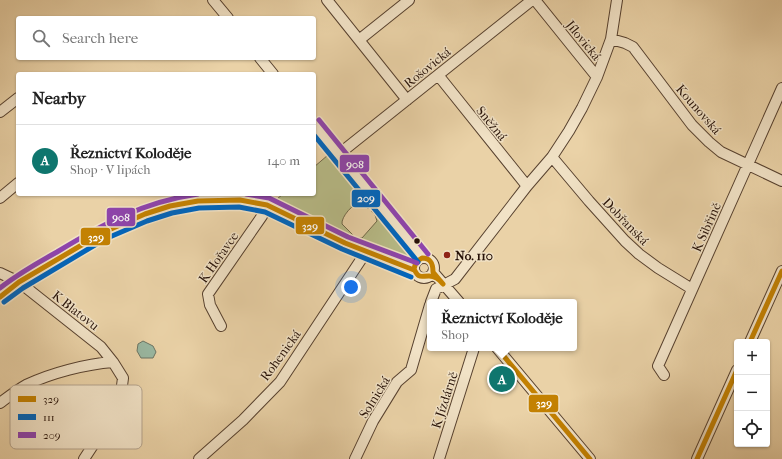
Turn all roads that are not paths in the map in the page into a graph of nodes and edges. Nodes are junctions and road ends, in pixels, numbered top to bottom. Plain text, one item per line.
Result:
1 (213, 0) edge
2 (327, 0) edge
3 (409, 0) edge
4 (532, 0) edge
5 (535, 0) edge
6 (617, 0) edge
7 (226, 16) edge
8 (611, 39) junction
9 (359, 40) junction
10 (262, 60) edge
11 (271, 72) edge
12 (438, 75) junction
13 (597, 77) junction
14 (782, 88) edge
15 (16, 100) edge
16 (406, 100) junction
17 (0, 112) edge
18 (316, 126) edge
19 (339, 154) junction
20 (552, 157) junction
21 (748, 165) junction
22 (782, 180) edge
23 (16, 185) edge
24 (527, 186) junction
25 (195, 197) edge
26 (0, 198) edge
27 (266, 205) junction
28 (366, 252) junction
29 (423, 258) junction
30 (414, 270) junction
31 (782, 271) edge
32 (0, 273) edge
33 (431, 274) junction
34 (19, 282) junction
35 (443, 283) junction
36 (692, 289) junction
37 (0, 297) edge
38 (432, 299) edge
39 (456, 299) edge
40 (427, 316) edge
41 (221, 326) dead end
42 (751, 339) edge
43 (473, 351) edge
44 (500, 351) edge
45 (113, 362) junction
46 (664, 375) dead end
47 (735, 375) edge
48 (28, 385) edge
49 (121, 385) edge
50 (10, 396) edge
51 (0, 403) edge
52 (91, 449) edge
53 (84, 459) edge
54 (199, 459) edge
55 (355, 459) edge
56 (439, 459) edge
57 (590, 459) edge
58 (697, 459) edge

1 - 7 street
2 - 9 street
3 - 9 street
4 - 12 street, Rošovická
5 - 13 street, Jílovická
6 - 8 street
8 - 13 street
8 - 21 street, Kounovská
9 - 16 street
10 - 11 street
12 - 16 street, Rošovická
12 - 24 street, Sněžná
13 - 20 street
14 - 21 street, K Sibřině
15 - 17 street
16 - 19 street, Rošovická
18 - 19 street
19 - 29 street
20 - 24 street
20 - 36 street, Dobřanská
21 - 22 street, Kounovská
21 - 36 street, K Sibřině
23 - 26 street
24 - 35 street
25 - 27 street
25 - 34 street
27 - 28 street
27 - 41 street, K Hořavce
28 - 30 street
28 - 54 street, Rohenická
29 - 30 street
29 - 33 street
30 - 33 street
31 - 42 street
32 - 34 street, K Blatovu
33 - 35 street
34 - 37 street
34 - 45 street, K Blatovu
35 - 38 street
35 - 39 street
36 - 46 street, K Sibřině
40 - 55 street, Solnická
43 - 56 street, K Jízdárně
44 - 57 street
45 - 48 street
45 - 49 street, K Blatovu
47 - 58 street
50 - 51 street
52 - 53 street, K Blatovu

